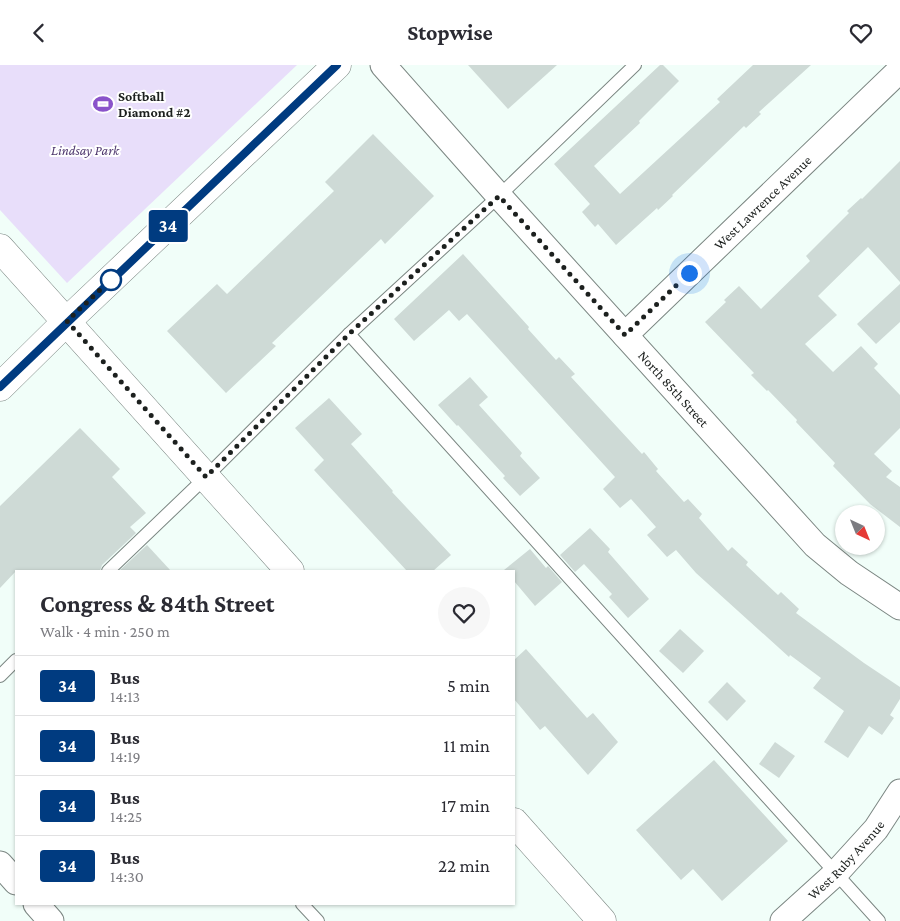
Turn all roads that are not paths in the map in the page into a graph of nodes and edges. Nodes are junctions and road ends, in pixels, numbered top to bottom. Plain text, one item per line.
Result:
1 (337, 65) edge
2 (383, 65) edge
3 (635, 65) edge
4 (900, 70) edge
5 (499, 196) junction
6 (0, 248) edge
7 (67, 321) junction
8 (349, 334) junction
9 (625, 335) junction
10 (0, 387) edge
11 (206, 477) junction
12 (109, 570) edge
13 (289, 570) edge
14 (900, 607) edge
15 (15, 661) edge
16 (0, 675) edge
17 (900, 792) edge
18 (515, 823) edge
19 (0, 864) edge
20 (836, 873) junction
21 (15, 881) edge
22 (37, 905) edge
23 (303, 905) edge
24 (51, 921) edge
25 (318, 921) edge
26 (602, 921) edge
27 (783, 921) edge
28 (880, 921) edge

1 - 7 street
2 - 5 street, North 85th Street
3 - 5 lane
4 - 9 street, West Lawrence Avenue
5 - 8 lane
5 - 9 street, North 85th Street
6 - 7 street
7 - 10 street
7 - 11 street
8 - 11 lane
8 - 20 lane
9 - 14 street, North 85th Street
11 - 12 lane
11 - 13 street
15 - 16 lane
17 - 20 street, West Ruby Avenue
18 - 26 street
19 - 21 street
20 - 27 street, West Ruby Avenue
20 - 28 lane
22 - 24 street
23 - 25 lane

